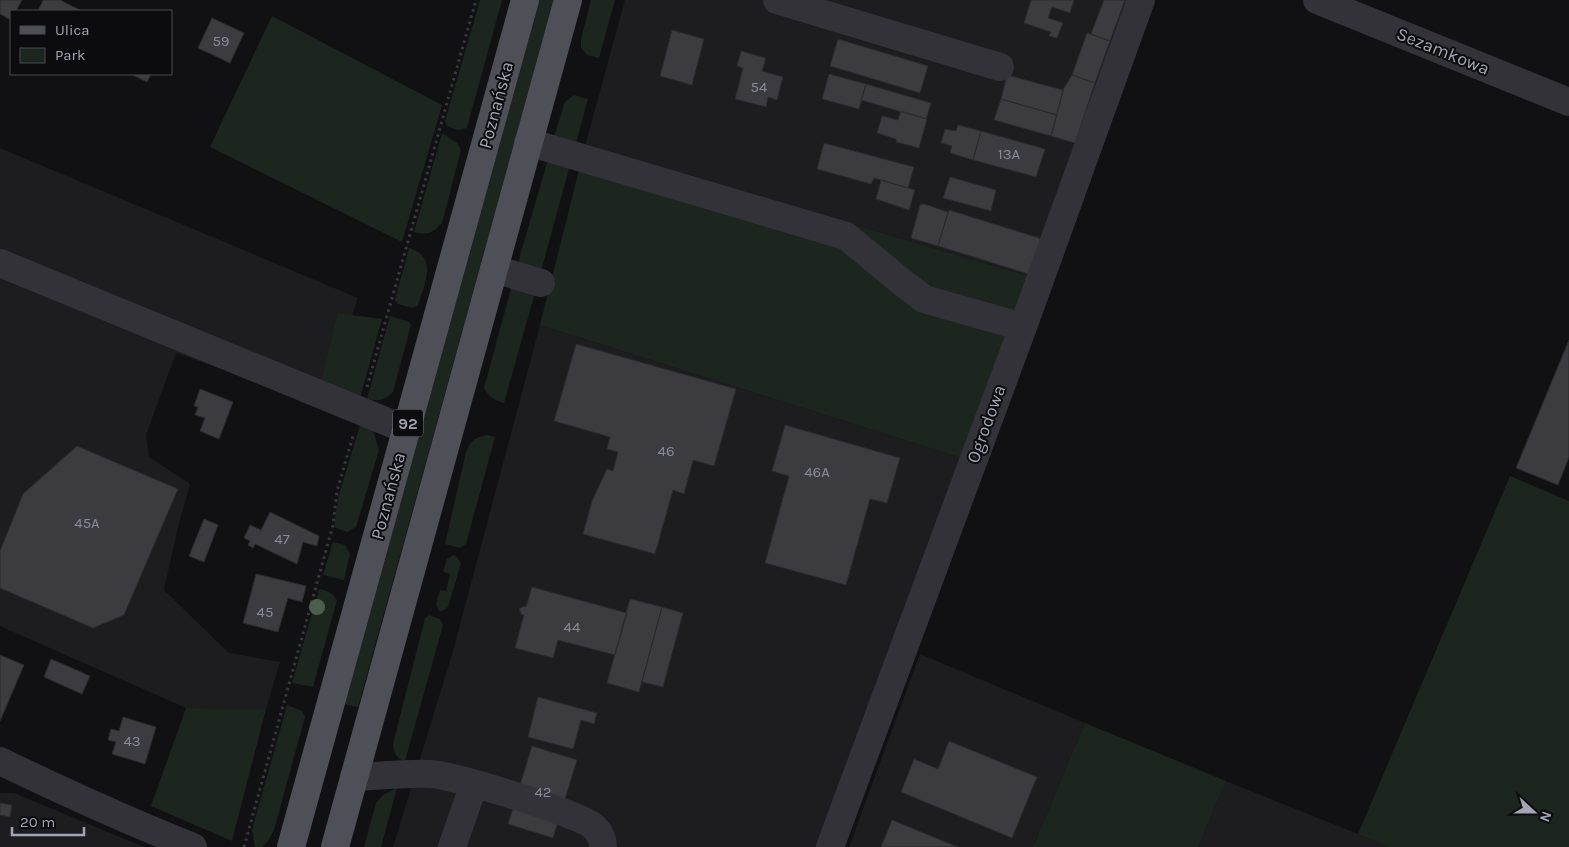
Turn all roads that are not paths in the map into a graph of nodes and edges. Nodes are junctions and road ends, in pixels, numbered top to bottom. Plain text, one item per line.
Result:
1 (525, 0) edge
2 (568, 0) edge
3 (777, 0) edge
4 (1141, 0) edge
5 (1317, 0) edge
6 (1000, 67) dead end
7 (1569, 102) edge
8 (528, 142) junction
9 (0, 264) edge
10 (494, 269) junction
11 (542, 283) dead end
12 (1023, 327) junction
13 (407, 430) junction
14 (0, 761) edge
15 (354, 777) junction
16 (474, 784) junction
17 (193, 847) edge
18 (291, 847) edge
19 (335, 847) edge
20 (452, 847) edge
21 (603, 847) edge
22 (830, 847) edge

1 - 13 main road, Poznańska / 92
2 - 8 main road, 92
3 - 6 street
4 - 12 street, Ogrodowa
5 - 7 street, Sezamkowa
8 - 10 main road, 92
8 - 12 street
9 - 13 street
10 - 11 street
10 - 15 main road, 92
12 - 22 street, Ogrodowa
13 - 18 main road, Poznańska / 92
14 - 17 street
15 - 16 street
15 - 19 main road, 92
16 - 20 street
16 - 21 street

